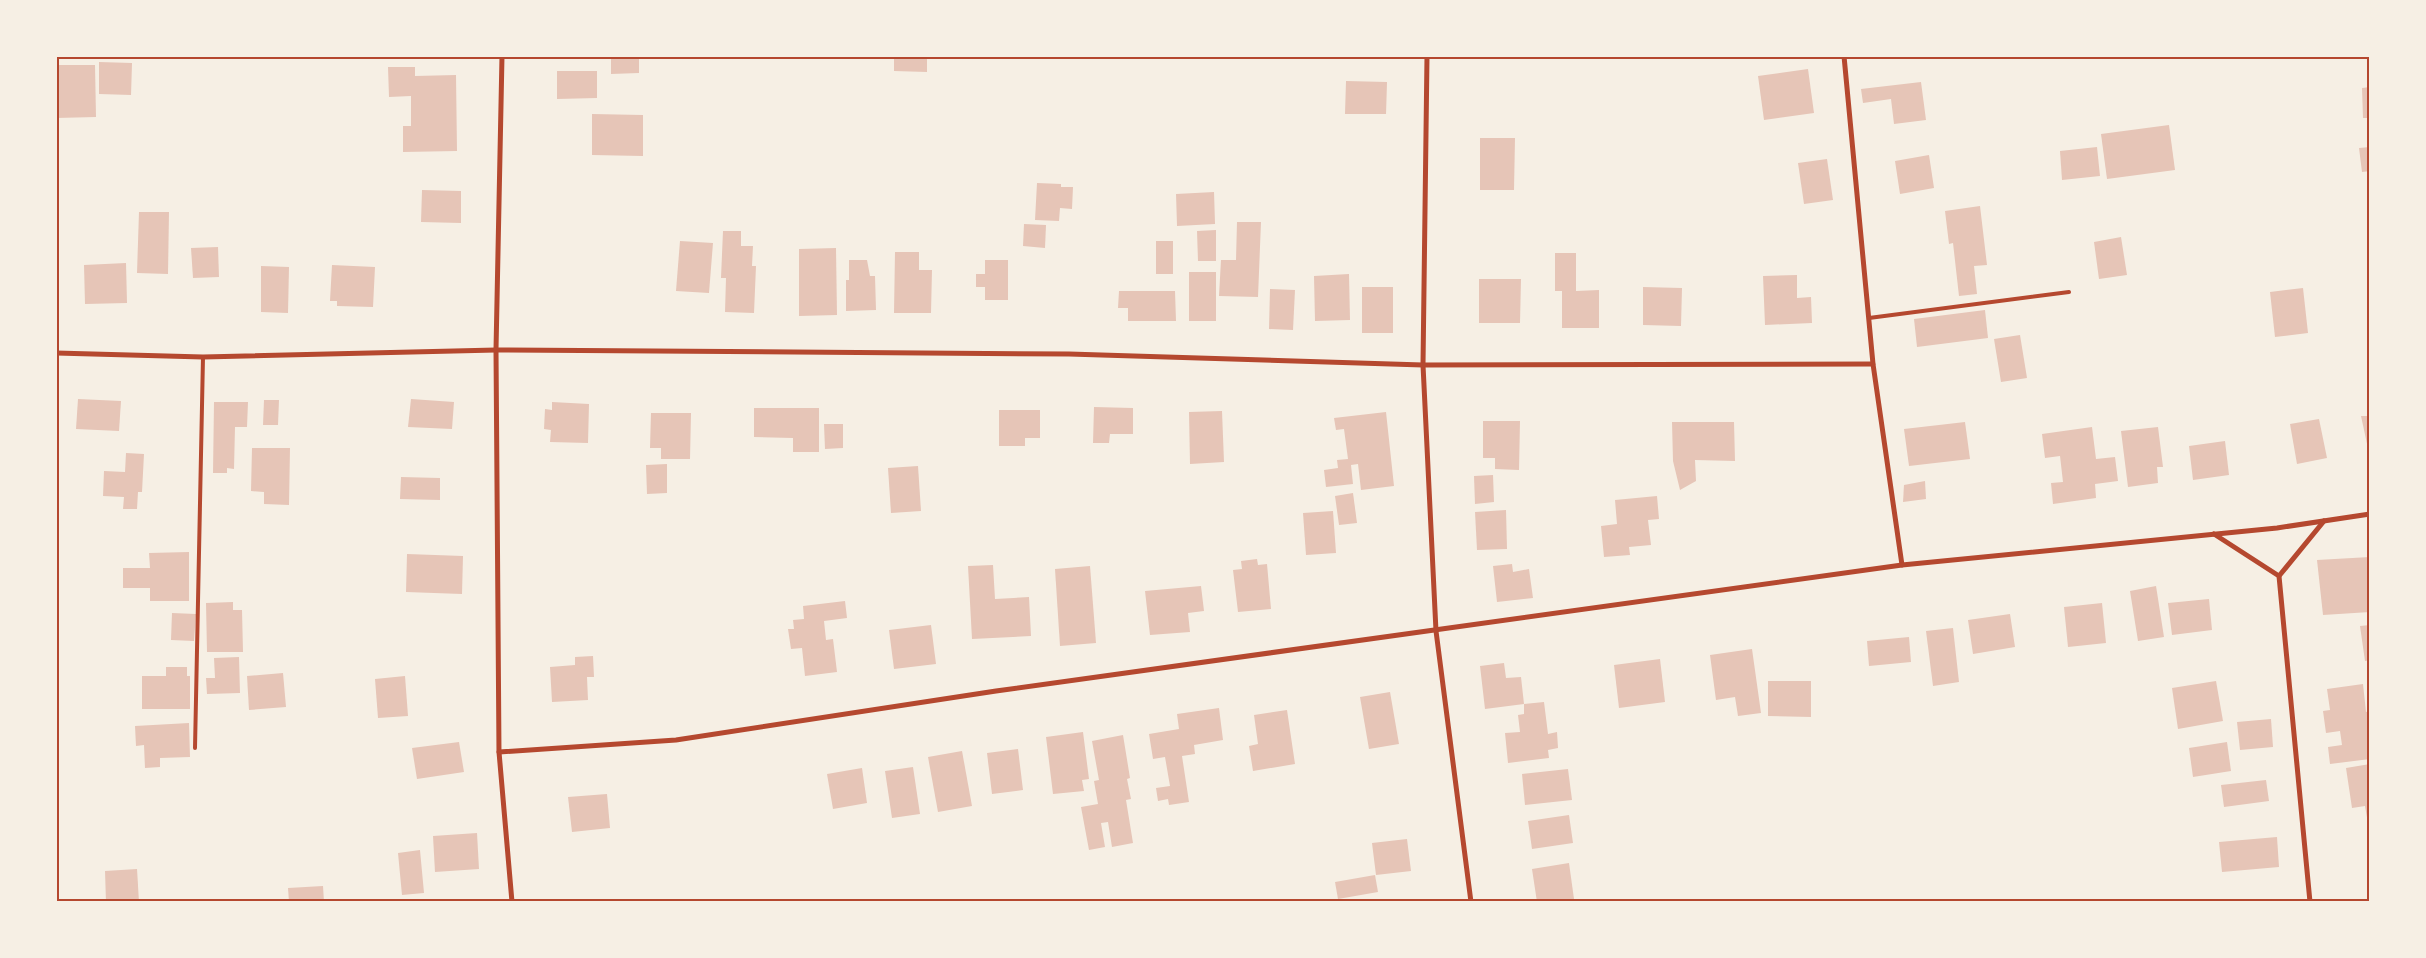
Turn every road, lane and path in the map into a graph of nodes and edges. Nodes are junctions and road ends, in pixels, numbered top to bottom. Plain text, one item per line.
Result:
1 (502, 56) edge
2 (1427, 56) edge
3 (1844, 56) edge
4 (2069, 292) dead end
5 (1869, 318) junction
6 (496, 350) junction
7 (56, 353) edge
8 (203, 357) junction
9 (1423, 364) junction
10 (1873, 364) junction
11 (2370, 514) edge
12 (2324, 521) junction
13 (2214, 534) junction
14 (1902, 565) junction
15 (2279, 576) junction
16 (1436, 631) junction
17 (195, 748) dead end
18 (499, 752) junction
19 (512, 902) edge
20 (1471, 902) edge
21 (2310, 902) edge

1 - 6 street
2 - 9 street
3 - 5 street
4 - 5 lane
5 - 10 street
6 - 8 street
6 - 9 street
6 - 18 street
7 - 8 street
8 - 17 lane
9 - 10 street
9 - 16 street
10 - 14 street
11 - 12 street
12 - 13 street
12 - 15 street
13 - 14 street
13 - 15 street
14 - 16 street
15 - 21 street
16 - 18 street
16 - 20 street
18 - 19 street

